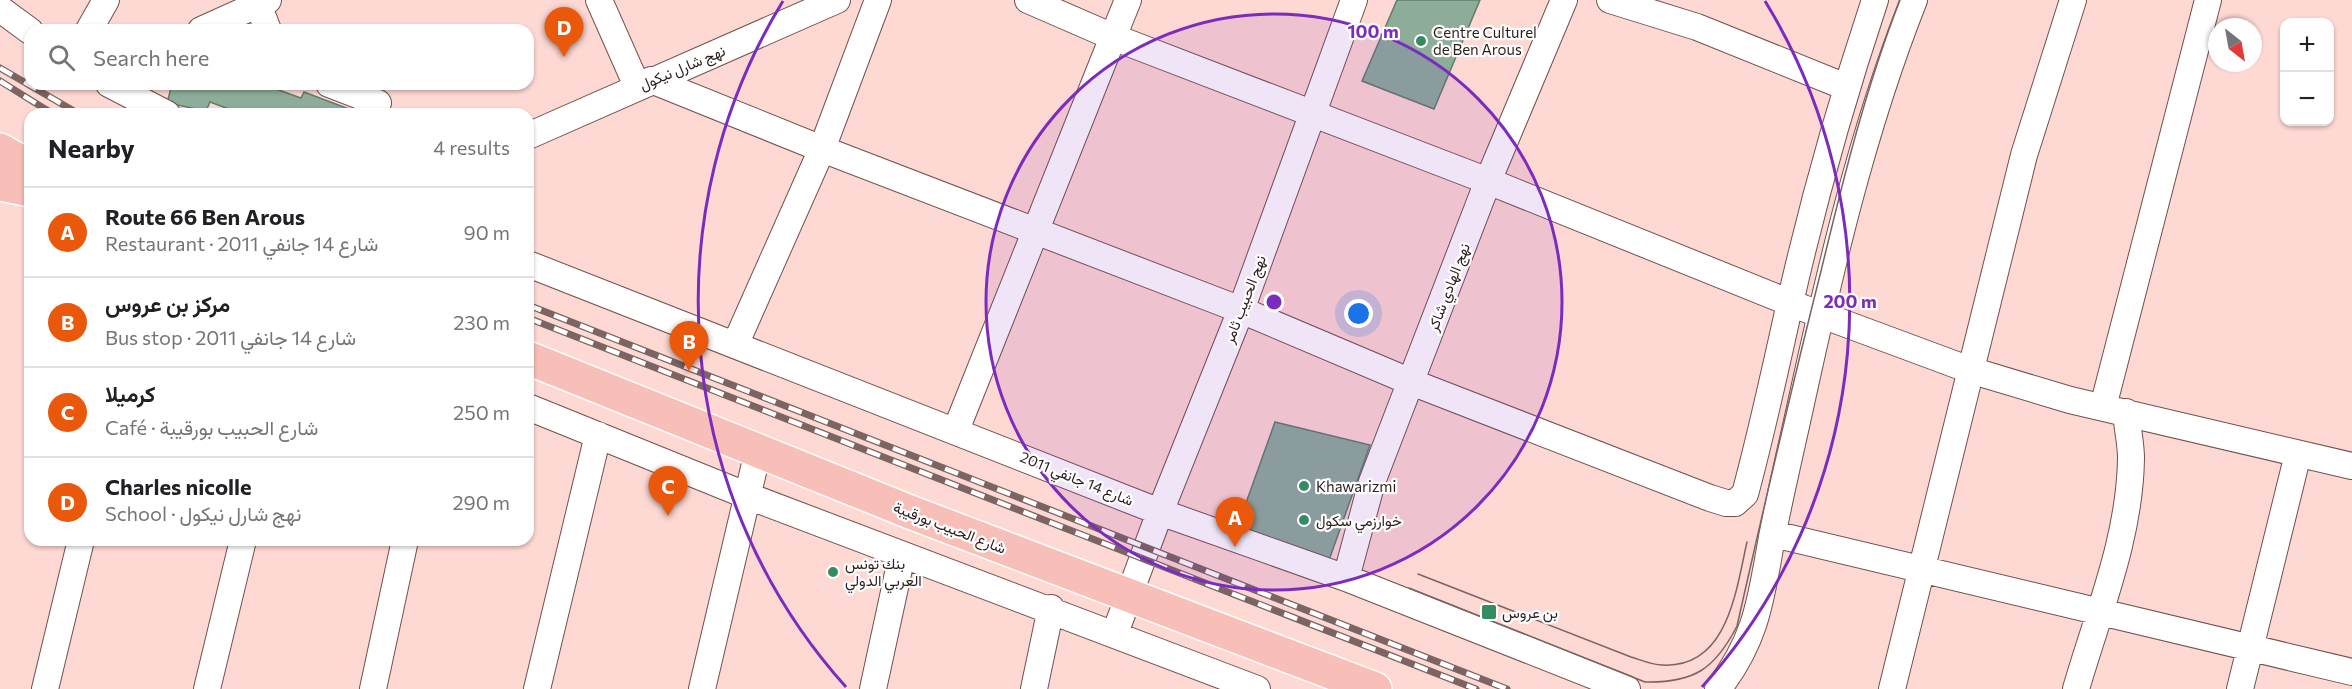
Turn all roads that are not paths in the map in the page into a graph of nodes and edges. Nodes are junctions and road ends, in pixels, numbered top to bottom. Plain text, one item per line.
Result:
1 (106, 0) edge
2 (599, 0) edge
3 (837, 0) edge
4 (878, 0) edge
5 (1028, 0) edge
6 (1128, 0) edge
7 (1354, 0) edge
8 (1564, 0) edge
9 (1610, 0) edge
10 (1875, 0) edge
11 (1914, 0) edge
12 (2073, 0) edge
13 (2208, 0) edge
14 (263, 2) edge
15 (0, 9) edge
16 (92, 24) edge
17 (214, 24) edge
18 (267, 24) edge
19 (24, 27) edge
20 (1113, 37) junction
21 (644, 83) junction
22 (1846, 87) junction
23 (121, 90) edge
24 (344, 90) edge
25 (378, 103) dead end
26 (155, 108) edge
27 (1313, 116) junction
28 (534, 133) edge
29 (822, 149) junction
30 (0, 150) edge
31 (24, 164) edge
32 (1488, 181) junction
33 (0, 184) edge
34 (24, 189) edge
35 (1034, 232) junction
36 (534, 266) edge
37 (1791, 301) junction
38 (1241, 310) junction
39 (1821, 313) junction
40 (735, 345) junction
41 (534, 360) edge
42 (1970, 370) junction
43 (1411, 382) junction
44 (534, 409) edge
45 (2114, 410) junction
46 (956, 430) junction
47 (598, 435) junction
48 (758, 451) junction
49 (2298, 454) junction
50 (2352, 466) edge
51 (748, 496) junction
52 (1160, 512) junction
53 (1773, 534) junction
54 (80, 546) edge
55 (242, 546) edge
56 (404, 546) edge
57 (902, 555) junction
58 (1920, 567) junction
59 (1346, 578) junction
60 (1128, 596) junction
61 (1051, 608) junction
62 (2098, 612) junction
63 (1115, 633) junction
64 (2250, 647) junction
65 (2352, 672) edge
66 (1203, 678) edge
67 (1372, 688) edge
68 (45, 689) edge
69 (207, 689) edge
70 (373, 689) edge
71 (537, 689) edge
72 (702, 689) edge
73 (873, 689) edge
74 (1034, 689) edge
75 (1257, 689) edge
76 (1627, 689) edge
77 (1719, 689) edge
78 (1892, 689) edge
79 (2076, 689) edge
80 (2240, 689) edge

1 - 16 street
2 - 21 street
3 - 21 street, نهج شارل نيكول
4 - 29 street
5 - 20 street
6 - 20 street
7 - 27 street, نهج الحبيب ثامر
8 - 32 street, نهج الهادي شاكر
9 - 22 street
10 - 22 street
11 - 39 street
12 - 42 street
13 - 45 street
14 - 17 street
14 - 18 street
15 - 19 street
20 - 27 street
20 - 35 street
21 - 28 street, نهج شارل نيكول
21 - 29 street
22 - 37 street
23 - 26 street
24 - 25 street
27 - 32 street
27 - 38 street, نهج الحبيب ثامر
29 - 35 street
29 - 40 street
30 - 31 main road
32 - 37 street
32 - 43 street, نهج الهادي شاكر
33 - 34 main road
35 - 38 street
35 - 46 street
36 - 40 street, شارع 14 جانفي 2011
37 - 39 street
37 - 43 street
38 - 43 street
38 - 52 street, نهج الحبيب ثامر
39 - 42 street
39 - 53 street
40 - 46 street, شارع 14 جانفي 2011
41 - 48 main road, شارع الحبيب بورقيبة
42 - 45 street
42 - 58 street
43 - 59 street, نهج الهادي شاكر
44 - 47 street
45 - 49 street
45 - 62 street
46 - 52 street, شارع 14 جانفي 2011
47 - 51 street
47 - 71 street
48 - 51 street
48 - 60 main road, شارع الحبيب بورقيبة
49 - 50 street
49 - 64 street
51 - 57 street
51 - 72 street
52 - 59 street, شارع 14 جانفي 2011
52 - 60 street, نهج الحبيب ثامر
53 - 58 street
53 - 77 street
54 - 68 street
55 - 69 street
56 - 70 street
57 - 61 street
57 - 73 street
58 - 62 street
58 - 78 street
59 - 76 street, شارع 14 جانفي 2011
60 - 63 street, نهج الحبيب ثامر
60 - 67 main road, شارع الحبيب بورقيبة
61 - 63 street
61 - 74 street
62 - 64 street
62 - 79 street
63 - 66 street
64 - 65 street
64 - 80 street
66 - 75 street

